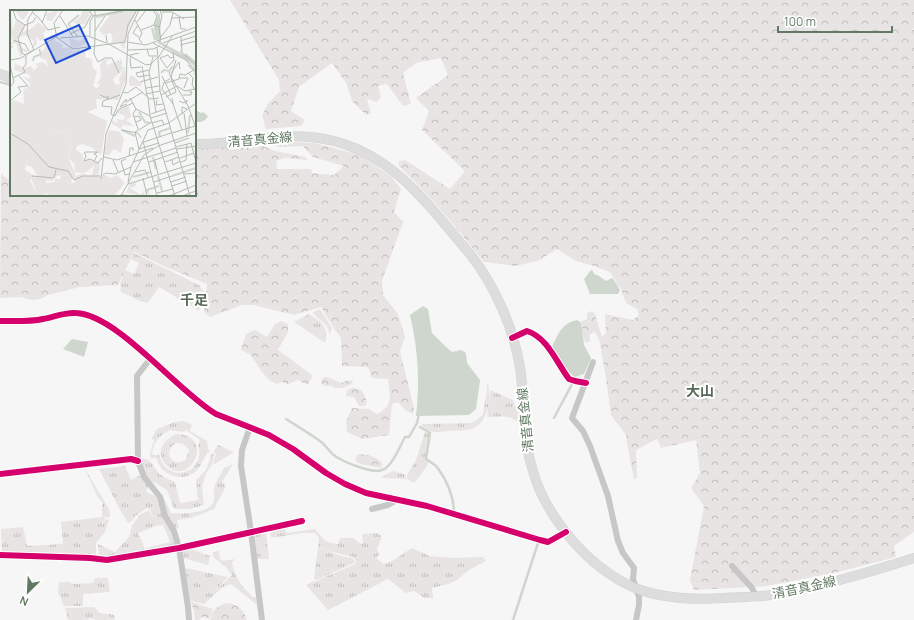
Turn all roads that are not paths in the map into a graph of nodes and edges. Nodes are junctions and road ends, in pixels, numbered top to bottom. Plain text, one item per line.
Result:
1 (0, 74) edge
2 (10, 78) edge
3 (196, 144) edge
4 (0, 321) edge
5 (512, 338) junction
6 (150, 359) junction
7 (594, 362) dead end
8 (586, 383) junction
9 (250, 427) junction
10 (138, 461) junction
11 (0, 474) edge
12 (397, 500) junction
13 (372, 509) dead end
14 (302, 521) dead end
15 (251, 532) junction
16 (566, 532) junction
17 (179, 548) junction
18 (0, 555) edge
19 (914, 558) edge
20 (732, 566) dead end
21 (637, 589) junction
22 (756, 596) junction
23 (189, 620) edge
24 (262, 620) edge
25 (636, 620) edge

1 - 2 main road
3 - 5 main road, 清音真金線
4 - 6 street
5 - 8 street
5 - 16 main road, 清音真金線
6 - 9 street
6 - 10 street
7 - 8 street
8 - 21 street
9 - 12 street
9 - 15 street
10 - 11 street
10 - 17 street
12 - 13 street
12 - 16 street
14 - 15 street
15 - 17 street
15 - 24 street
16 - 21 main road, 清音真金線
17 - 18 street
17 - 23 street
19 - 22 main road, 清音真金線
20 - 22 street
21 - 22 main road, 清音真金線
21 - 25 street

